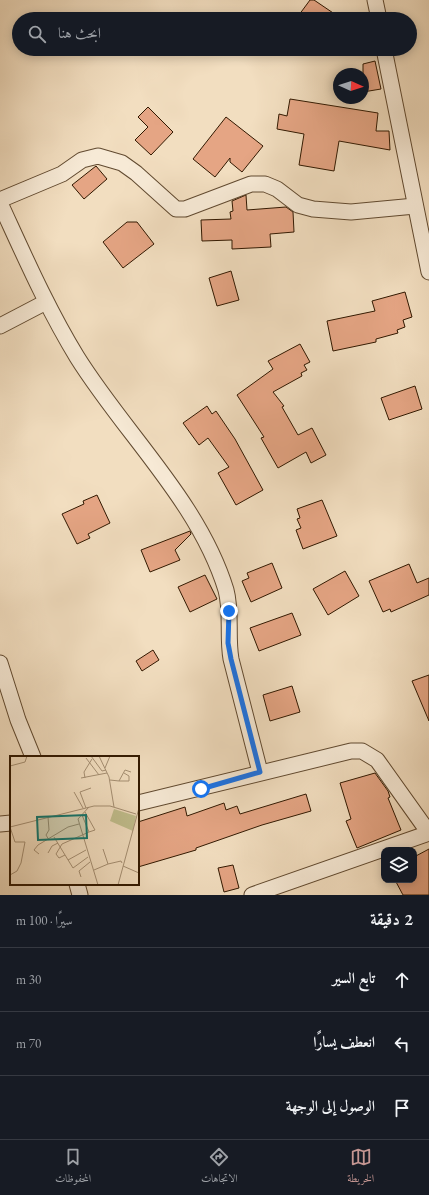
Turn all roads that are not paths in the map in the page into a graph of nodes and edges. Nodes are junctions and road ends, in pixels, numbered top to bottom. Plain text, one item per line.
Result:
1 (375, 0) edge
2 (377, 12) edge
3 (385, 56) edge
4 (0, 202) edge
5 (415, 206) junction
6 (429, 272) edge
7 (46, 302) junction
8 (0, 326) edge
9 (0, 663) edge
10 (33, 756) edge
11 (260, 772) junction
12 (139, 803) edge
13 (10, 823) edge
14 (0, 824) edge
15 (429, 833) edge
16 (77, 885) edge
17 (80, 895) edge
18 (252, 895) edge

1 - 2 street
3 - 5 street
4 - 5 street
4 - 7 street
5 - 6 street
7 - 8 street
7 - 11 street
9 - 10 street
11 - 12 street
11 - 15 street
13 - 14 street
15 - 18 street
16 - 17 street

